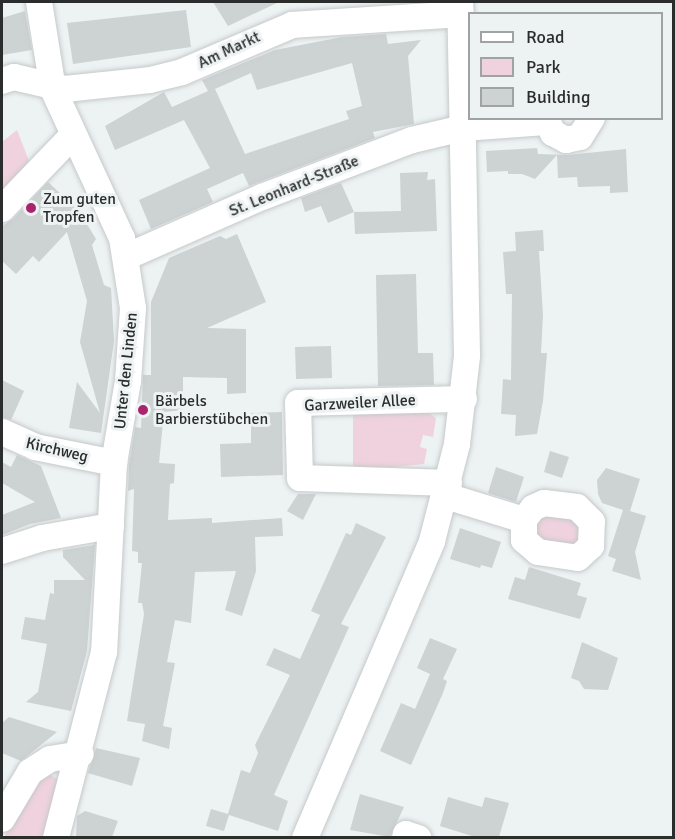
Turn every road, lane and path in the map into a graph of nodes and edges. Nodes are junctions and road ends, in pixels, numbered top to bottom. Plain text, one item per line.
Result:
1 (39, 2) edge
2 (460, 8) edge
3 (299, 12) edge
4 (2, 81) edge
5 (53, 89) junction
6 (546, 120) edge
7 (591, 120) edge
8 (463, 128) junction
9 (73, 135) junction
10 (2, 209) edge
11 (128, 256) junction
12 (464, 399) junction
13 (2, 432) edge
14 (114, 463) junction
15 (447, 490) junction
16 (524, 520) dead end
17 (111, 526) junction
18 (2, 552) edge
19 (81, 754) junction
20 (5, 801) edge
21 (56, 837) edge
22 (305, 837) edge
23 (405, 837) edge
24 (418, 837) edge

1 - 5 street, Unter den Linden
2 - 3 street, Am Markt
2 - 8 street
3 - 5 street, Am Markt
4 - 5 street, Am Markt
5 - 9 street, Unter den Linden
6 - 7 street
6 - 8 street
8 - 11 street, St. Leonhard-Straße
8 - 12 street
9 - 10 street
9 - 11 street, Unter den Linden
11 - 14 street, Unter den Linden
12 - 15 street
12 - 15 street, Garzweiler Allee
13 - 14 street, Kirchweg
14 - 17 street, Unter den Linden
15 - 16 street, Garzweiler Allee
15 - 22 street
17 - 18 street
17 - 19 street, Unter den Linden
19 - 20 street
19 - 21 street, Unter den Linden
23 - 24 street

